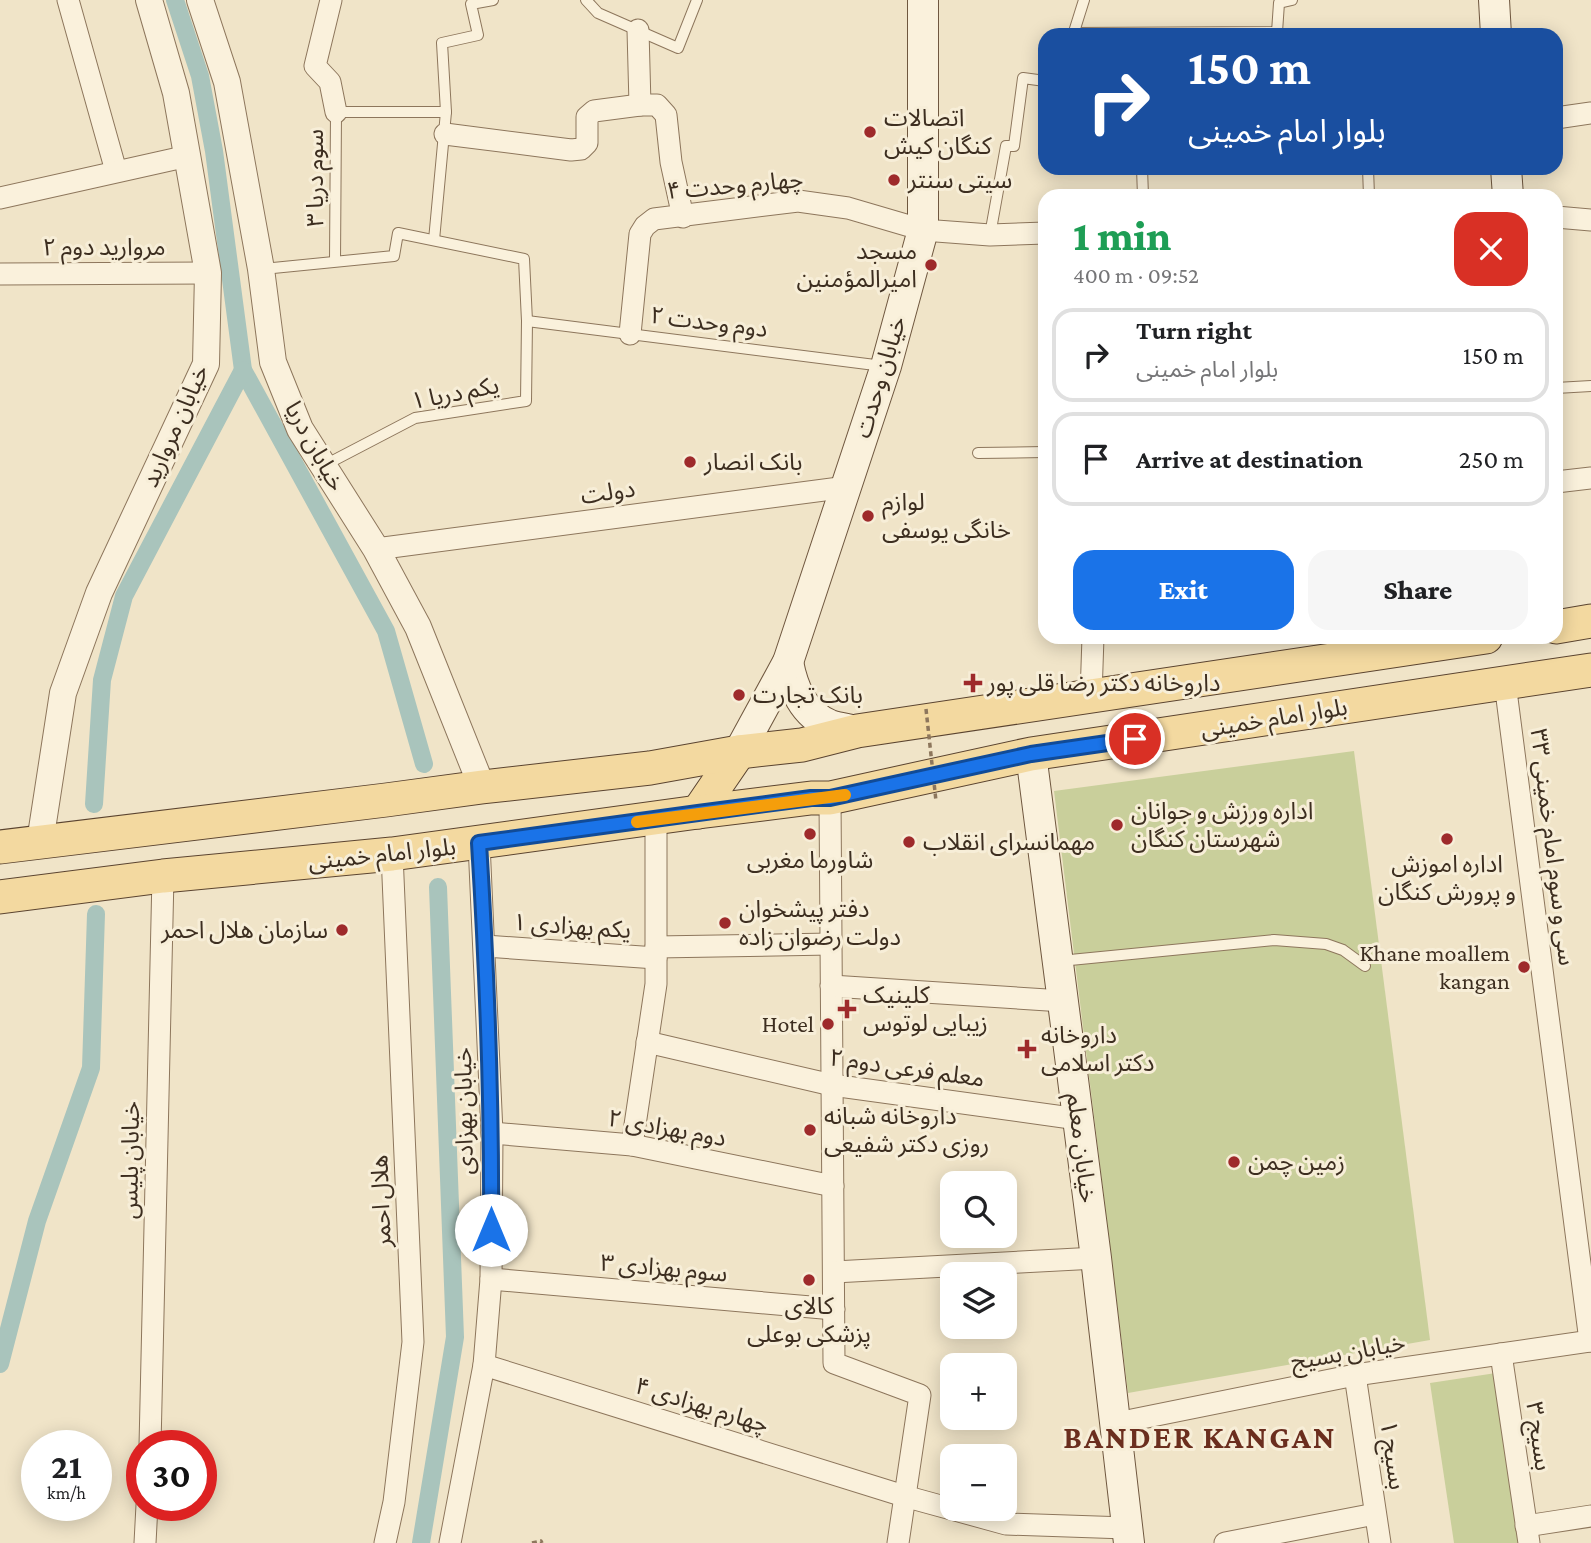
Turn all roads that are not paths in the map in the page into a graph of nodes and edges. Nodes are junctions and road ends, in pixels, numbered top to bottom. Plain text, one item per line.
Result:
1 (68, 0) edge
2 (149, 0) edge
3 (200, 0) edge
4 (331, 0) edge
5 (493, 0) edge
6 (586, 0) edge
7 (602, 0) edge
8 (697, 0) edge
9 (923, 0) edge
10 (1084, 0) edge
11 (1292, 0) edge
12 (1494, 0) edge
13 (598, 13) junction
14 (1076, 28) edge
15 (1277, 28) edge
16 (1496, 28) edge
17 (638, 30) junction
18 (1038, 80) edge
19 (640, 105) junction
20 (336, 112) junction
21 (446, 112) junction
22 (1591, 113) edge
23 (1563, 117) edge
24 (445, 134) junction
25 (188, 156) junction
26 (116, 171) junction
27 (0, 198) edge
28 (683, 217) junction
29 (1563, 218) edge
30 (1591, 220) edge
31 (923, 230) junction
32 (1038, 233) edge
33 (990, 235) junction
34 (434, 240) junction
35 (335, 261) junction
36 (261, 269) junction
37 (208, 273) junction
38 (0, 274) edge
39 (527, 321) junction
40 (630, 334) junction
41 (886, 366) junction
42 (1591, 387) edge
43 (1563, 388) edge
44 (1038, 452) edge
45 (978, 453) dead end
46 (323, 466) junction
47 (1591, 478) edge
48 (1563, 481) edge
49 (847, 486) junction
50 (376, 549) junction
51 (1591, 621) edge
52 (1563, 625) edge
53 (1093, 644) edge
54 (1439, 644) edge
55 (788, 662) junction
56 (1591, 670) edge
57 (1505, 683) junction
58 (1091, 696) junction
59 (857, 731) junction
60 (802, 745) junction
61 (738, 752) junction
62 (1031, 754) junction
63 (650, 768) junction
64 (482, 787) junction
65 (820, 798) junction
66 (675, 816) junction
67 (40, 842) junction
68 (479, 843) junction
69 (0, 847) edge
70 (392, 854) junction
71 (163, 876) junction
72 (0, 897) edge
73 (831, 944) junction
74 (485, 946) junction
75 (656, 952) junction
76 (1058, 961) junction
77 (1365, 966) dead end
78 (831, 986) junction
79 (1063, 1001) junction
80 (647, 1042) junction
81 (832, 1086) junction
82 (1078, 1119) junction
83 (492, 1133) junction
84 (632, 1145) junction
85 (833, 1186) junction
86 (1096, 1258) junction
87 (834, 1272) junction
88 (491, 1279) junction
89 (834, 1309) junction
90 (1591, 1341) edge
91 (1501, 1354) junction
92 (484, 1365) junction
93 (1355, 1375) junction
94 (1116, 1423) junction
95 (150, 1430) edge
96 (904, 1496) junction
97 (1375, 1514) junction
98 (1591, 1517) edge
99 (146, 1521) edge
100 (1127, 1535) edge
101 (1527, 1535) edge
102 (145, 1543) edge
103 (385, 1543) edge
104 (450, 1543) edge
105 (898, 1543) edge
106 (1225, 1543) edge
107 (1380, 1543) edge

1 - 26 street
2 - 25 street, خیابان مروارید
3 - 36 street, خیابان دریا
4 - 20 street
5 - 21 lane
6 - 13 lane
7 - 13 lane
8 - 17 lane
9 - 31 main road, خیابان وحدت
10 - 14 lane
11 - 15 lane
12 - 16 main road
13 - 17 lane
17 - 19 street
18 - 33 lane
19 - 24 street
19 - 28 street
20 - 21 lane, سوم دریا ۳
20 - 35 lane, سوم دریا ۳
21 - 24 lane
22 - 23 street
24 - 34 lane
25 - 26 street
25 - 37 street, خیابان مروارید
26 - 27 street
28 - 31 street, چهارم وحدت ۴
28 - 40 street, چهارم وحدت ۴
29 - 30 street
31 - 33 street, چهارم وحدت ۴
31 - 41 main road, خیابان وحدت
32 - 33 street, چهارم وحدت ۴
34 - 35 lane, سوم دریا ۳
34 - 39 lane, سوم دریا ۳
35 - 36 lane, سوم دریا ۳
36 - 46 street, خیابان دریا
37 - 38 street, مروارید دوم ۲
37 - 67 street, خیابان مروارید
39 - 40 lane, دوم وحدت ۲
39 - 46 lane, یکم دریا ۱
40 - 41 lane, دوم وحدت ۲
41 - 49 main road, خیابان وحدت
42 - 43 lane
44 - 45 lane
46 - 50 street, خیابان دریا
47 - 48 street
49 - 50 street, دولت
49 - 55 main road, خیابان وحدت
50 - 64 street, خیابان دریا
51 - 52 main road
53 - 58 street
54 - 58 main road, بلوار امام خمینی
55 - 59 main road
55 - 61 main road, خیابان وحدت
56 - 57 main road, بلوار امام خمینی
57 - 62 main road, بلوار امام خمینی
57 - 90 street, سی و سوم امام خمینی ۳۳
58 - 59 main road, بلوار امام خمینی
59 - 60 main road, بلوار امام خمینی
60 - 61 main road, بلوار امام خمینی
60 - 65 main road
61 - 63 main road, بلوار امام خمینی
61 - 66 main road
62 - 65 main road, بلوار امام خمینی
62 - 76 main road, خیابان معلم
63 - 64 main road, بلوار امام خمینی
63 - 66 main road
64 - 67 main road, بلوار امام خمینی
65 - 66 main road, بلوار امام خمینی
65 - 73 street
66 - 68 main road, بلوار امام خمینی
66 - 75 street
67 - 69 main road, بلوار امام خمینی
68 - 70 main road, بلوار امام خمینی
68 - 74 street, خیابان بهزادی
70 - 71 main road, بلوار امام خمینی
70 - 103 street, هلال احمر
71 - 72 main road, بلوار امام خمینی
71 - 95 street, خیابان پلیس
73 - 75 street, یکم بهزادی ۱
73 - 78 street
74 - 75 street, یکم بهزادی ۱
74 - 83 street, خیابان بهزادی
75 - 80 street
76 - 77 lane
76 - 79 main road, خیابان معلم
78 - 79 street
78 - 81 street
79 - 82 main road, خیابان معلم
80 - 81 street, معلم فرعی دوم ۲
80 - 84 street
81 - 82 street, معلم فرعی دوم ۲
81 - 85 street
82 - 86 main road, خیابان معلم
83 - 84 street, دوم بهزادی ۲
83 - 88 street, خیابان بهزادی
84 - 85 street, دوم بهزادی ۲
85 - 87 street
86 - 87 street
86 - 94 main road, خیابان معلم
87 - 89 street
88 - 89 street, سوم بهزادی ۳
88 - 92 street, خیابان بهزادی
89 - 96 street
90 - 91 street, خیابان بسیج
91 - 93 street, خیابان بسیج
91 - 101 street, بسیج ۳
92 - 96 street, چهارم بهزادی ۴
92 - 104 street, خیابان بهزادی
93 - 94 street, خیابان بسیج
93 - 97 street, بسیج ۱
94 - 100 main road, خیابان معلم
96 - 100 street, چهارم بهزادی ۴
96 - 105 street
97 - 106 street
97 - 107 street, بسیج ۱
98 - 101 street
99 - 102 street

